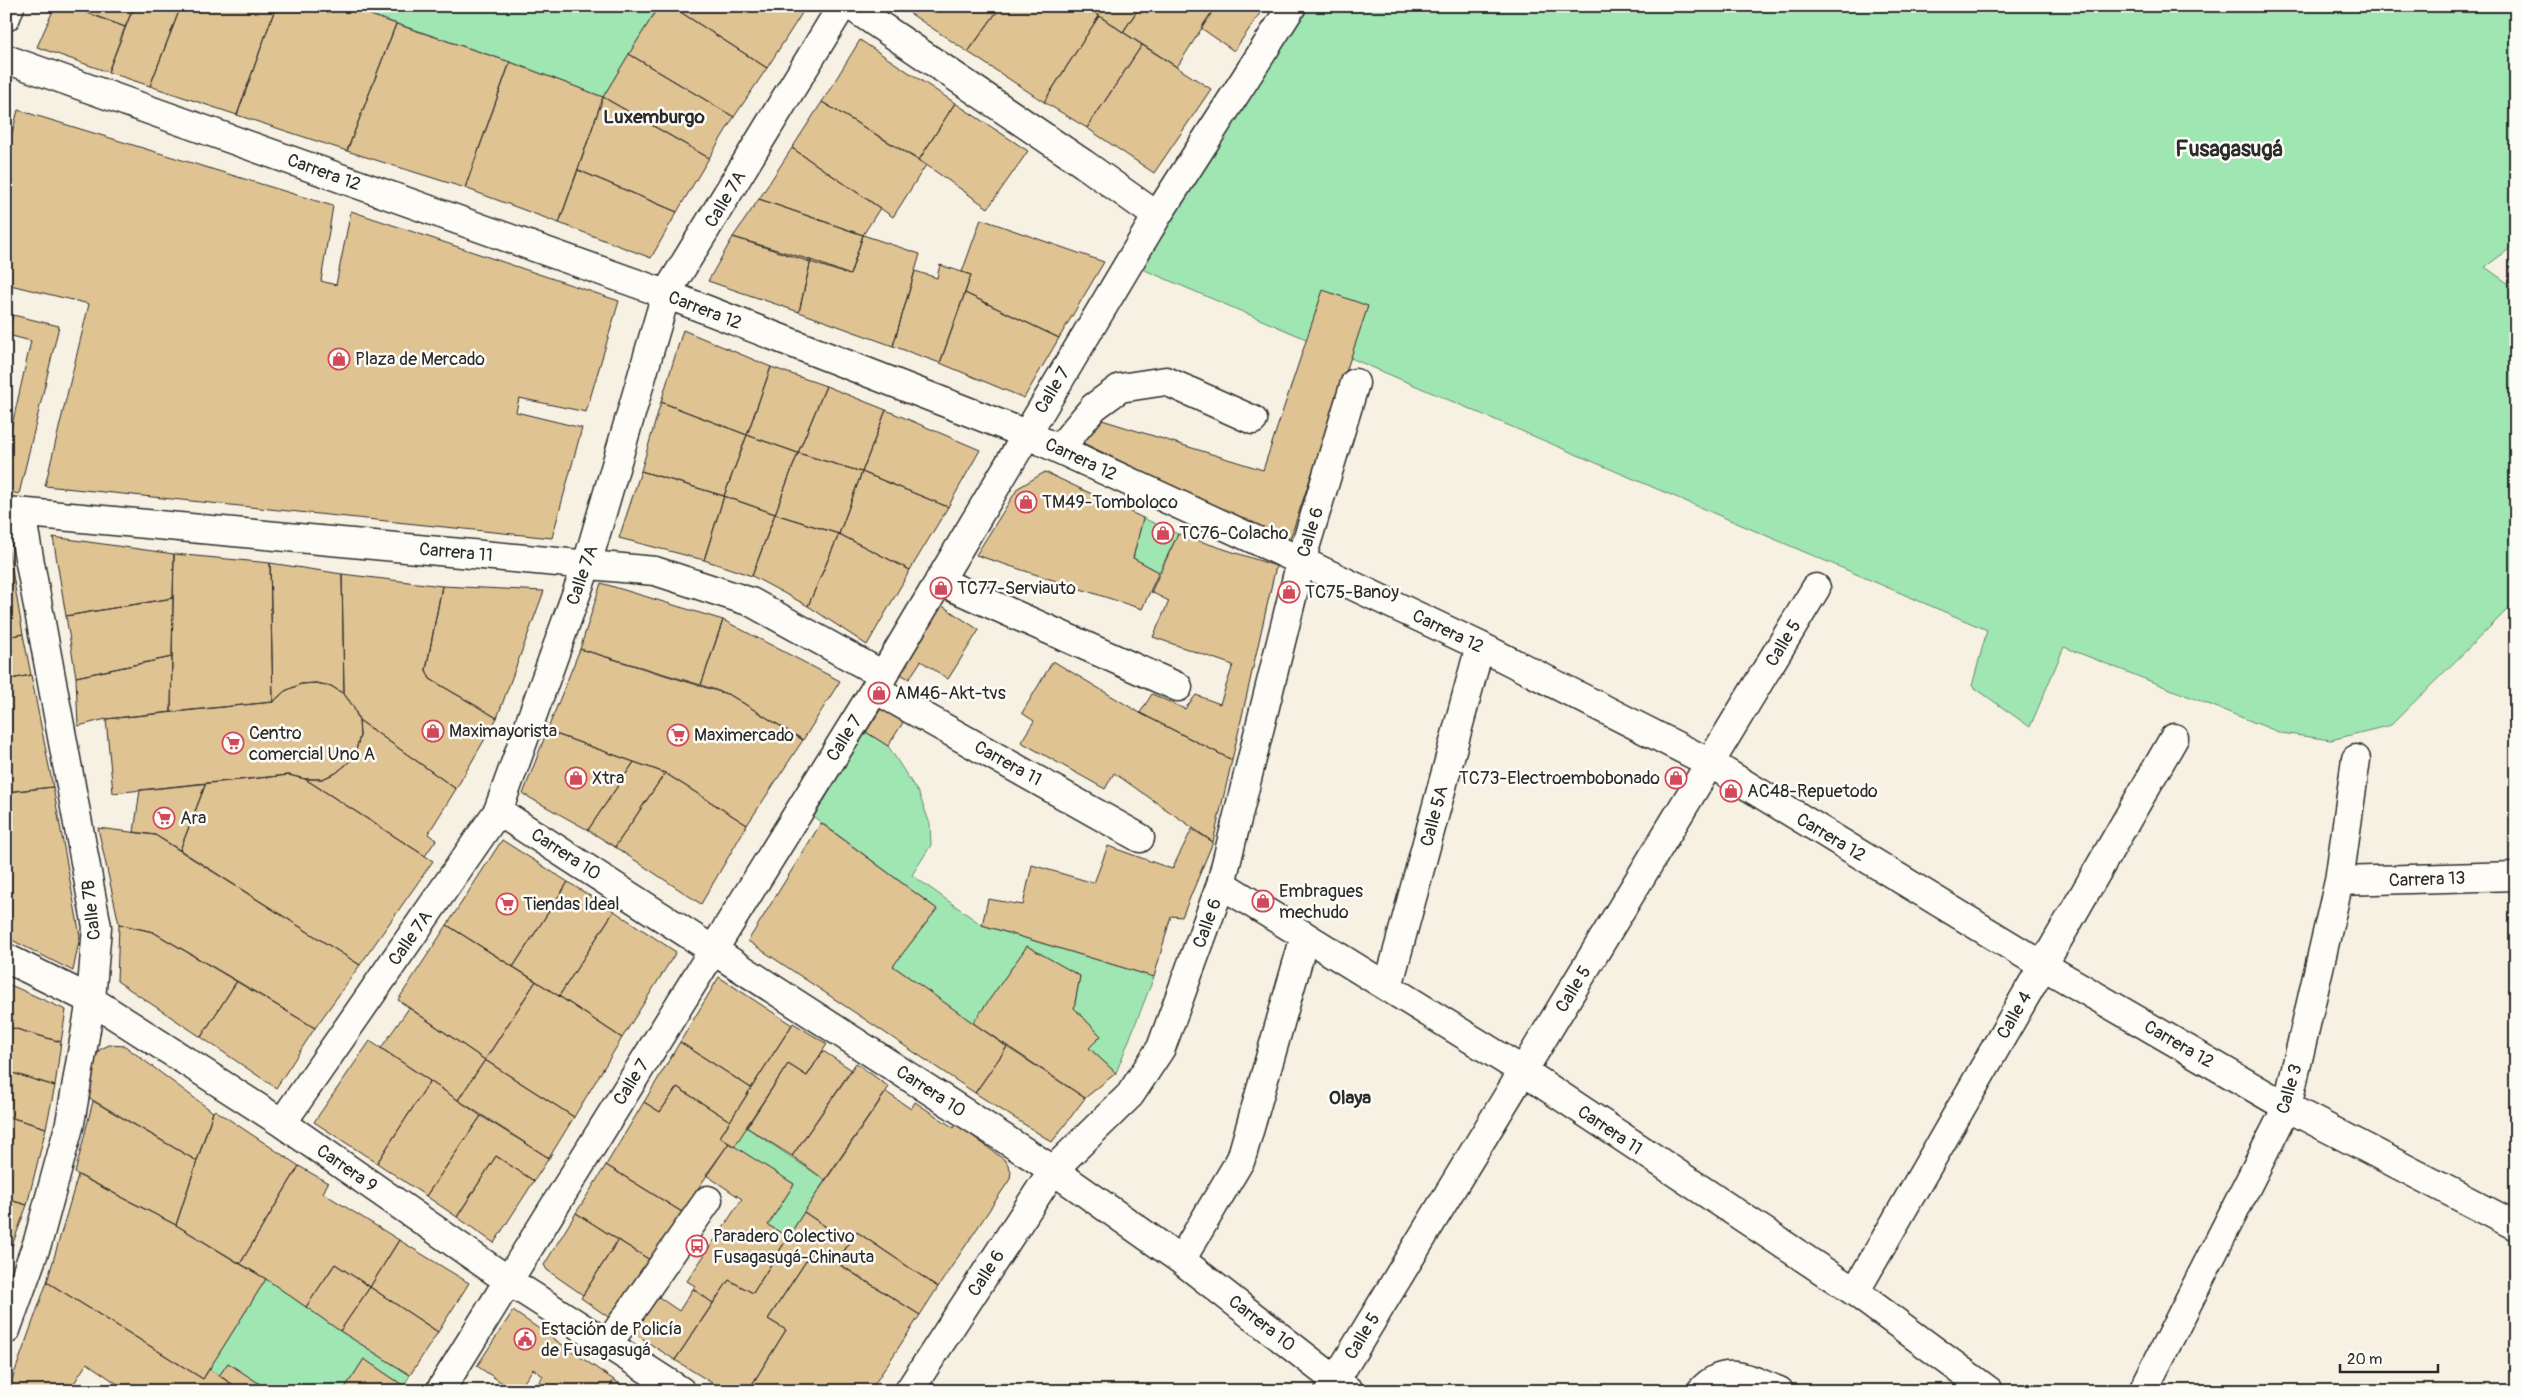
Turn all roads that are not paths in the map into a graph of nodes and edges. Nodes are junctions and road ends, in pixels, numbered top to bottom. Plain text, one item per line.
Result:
1 (10, 6) edge
2 (842, 6) edge
3 (851, 6) edge
4 (1292, 6) edge
5 (6, 17) edge
6 (6, 59) edge
7 (1157, 216) junction
8 (666, 294) junction
9 (1355, 383) dead end
10 (1253, 420) dead end
11 (1026, 434) junction
12 (1059, 449) junction
13 (13, 512) edge
14 (1301, 561) junction
15 (587, 564) junction
16 (939, 580) junction
17 (1816, 588) dead end
18 (1480, 646) junction
19 (879, 682) junction
20 (1178, 687) dead end
21 (2174, 738) dead end
22 (2356, 759) dead end
23 (1710, 763) junction
24 (498, 811) junction
25 (1140, 838) dead end
26 (2516, 876) edge
27 (2338, 881) junction
28 (1220, 884) junction
29 (1305, 936) junction
30 (713, 950) junction
31 (6, 958) edge
32 (2042, 965) junction
33 (1388, 987) junction
34 (91, 1000) junction
35 (1523, 1072) junction
36 (2287, 1107) junction
37 (282, 1123) junction
38 (1053, 1170) junction
39 (708, 1200) dead end
40 (2516, 1226) edge
41 (1181, 1260) junction
42 (509, 1281) junction
43 (1855, 1292) junction
44 (6, 1330) edge
45 (608, 1344) junction
46 (1338, 1387) edge
47 (1977, 1388) edge
48 (440, 1391) edge
49 (681, 1391) edge
50 (909, 1391) edge
51 (1702, 1391) edge
52 (1779, 1391) edge
53 (2143, 1391) edge

1 - 5 street
2 - 8 street, Calle 7A
3 - 7 street
4 - 7 street, Calle 7
6 - 8 street, Carrera 12
7 - 11 street, Calle 7
8 - 11 street, Carrera 12
8 - 15 street, Calle 7A
9 - 14 street, Calle 6
10 - 12 street
11 - 12 street, Carrera 12
11 - 16 street, Calle 7
12 - 14 street, Carrera 12
13 - 15 street, Carrera 11
13 - 34 street, Calle 7B
14 - 18 street, Carrera 12
14 - 28 street, Calle 6
15 - 19 street, Carrera 11
15 - 24 street, Calle 7A
16 - 19 street, Calle 7
16 - 20 street
17 - 23 street, Calle 5
18 - 23 street, Carrera 12
18 - 33 street, Calle 5A
19 - 25 street, Carrera 11
19 - 30 street, Calle 7
21 - 32 street, Calle 4
22 - 27 street, Calle 3
23 - 32 street, Carrera 12
23 - 35 street, Calle 5
24 - 30 street, Carrera 10
24 - 37 street, Calle 7A
26 - 27 street, Carrera 13
27 - 36 street, Calle 3
28 - 29 street, Carrera 11
28 - 38 street, Calle 6
29 - 33 street, Carrera 11
29 - 41 street
30 - 38 street, Carrera 10
30 - 42 street, Calle 7
31 - 34 street, Carrera 9
32 - 36 street, Carrera 12
32 - 43 street, Calle 4
33 - 35 street, Carrera 11
34 - 37 street, Carrera 9
34 - 44 street, Calle 7B
35 - 43 street, Carrera 11
35 - 46 street, Calle 5
36 - 40 street, Carrera 12
36 - 53 street, Calle 3
37 - 42 street, Carrera 9
38 - 41 street, Carrera 10
38 - 50 street, Calle 6
39 - 45 street
41 - 46 street, Carrera 10
42 - 45 street, Carrera 9
42 - 48 street, Calle 7
43 - 47 street, Carrera 11
45 - 49 street, Carrera 9
51 - 52 street

